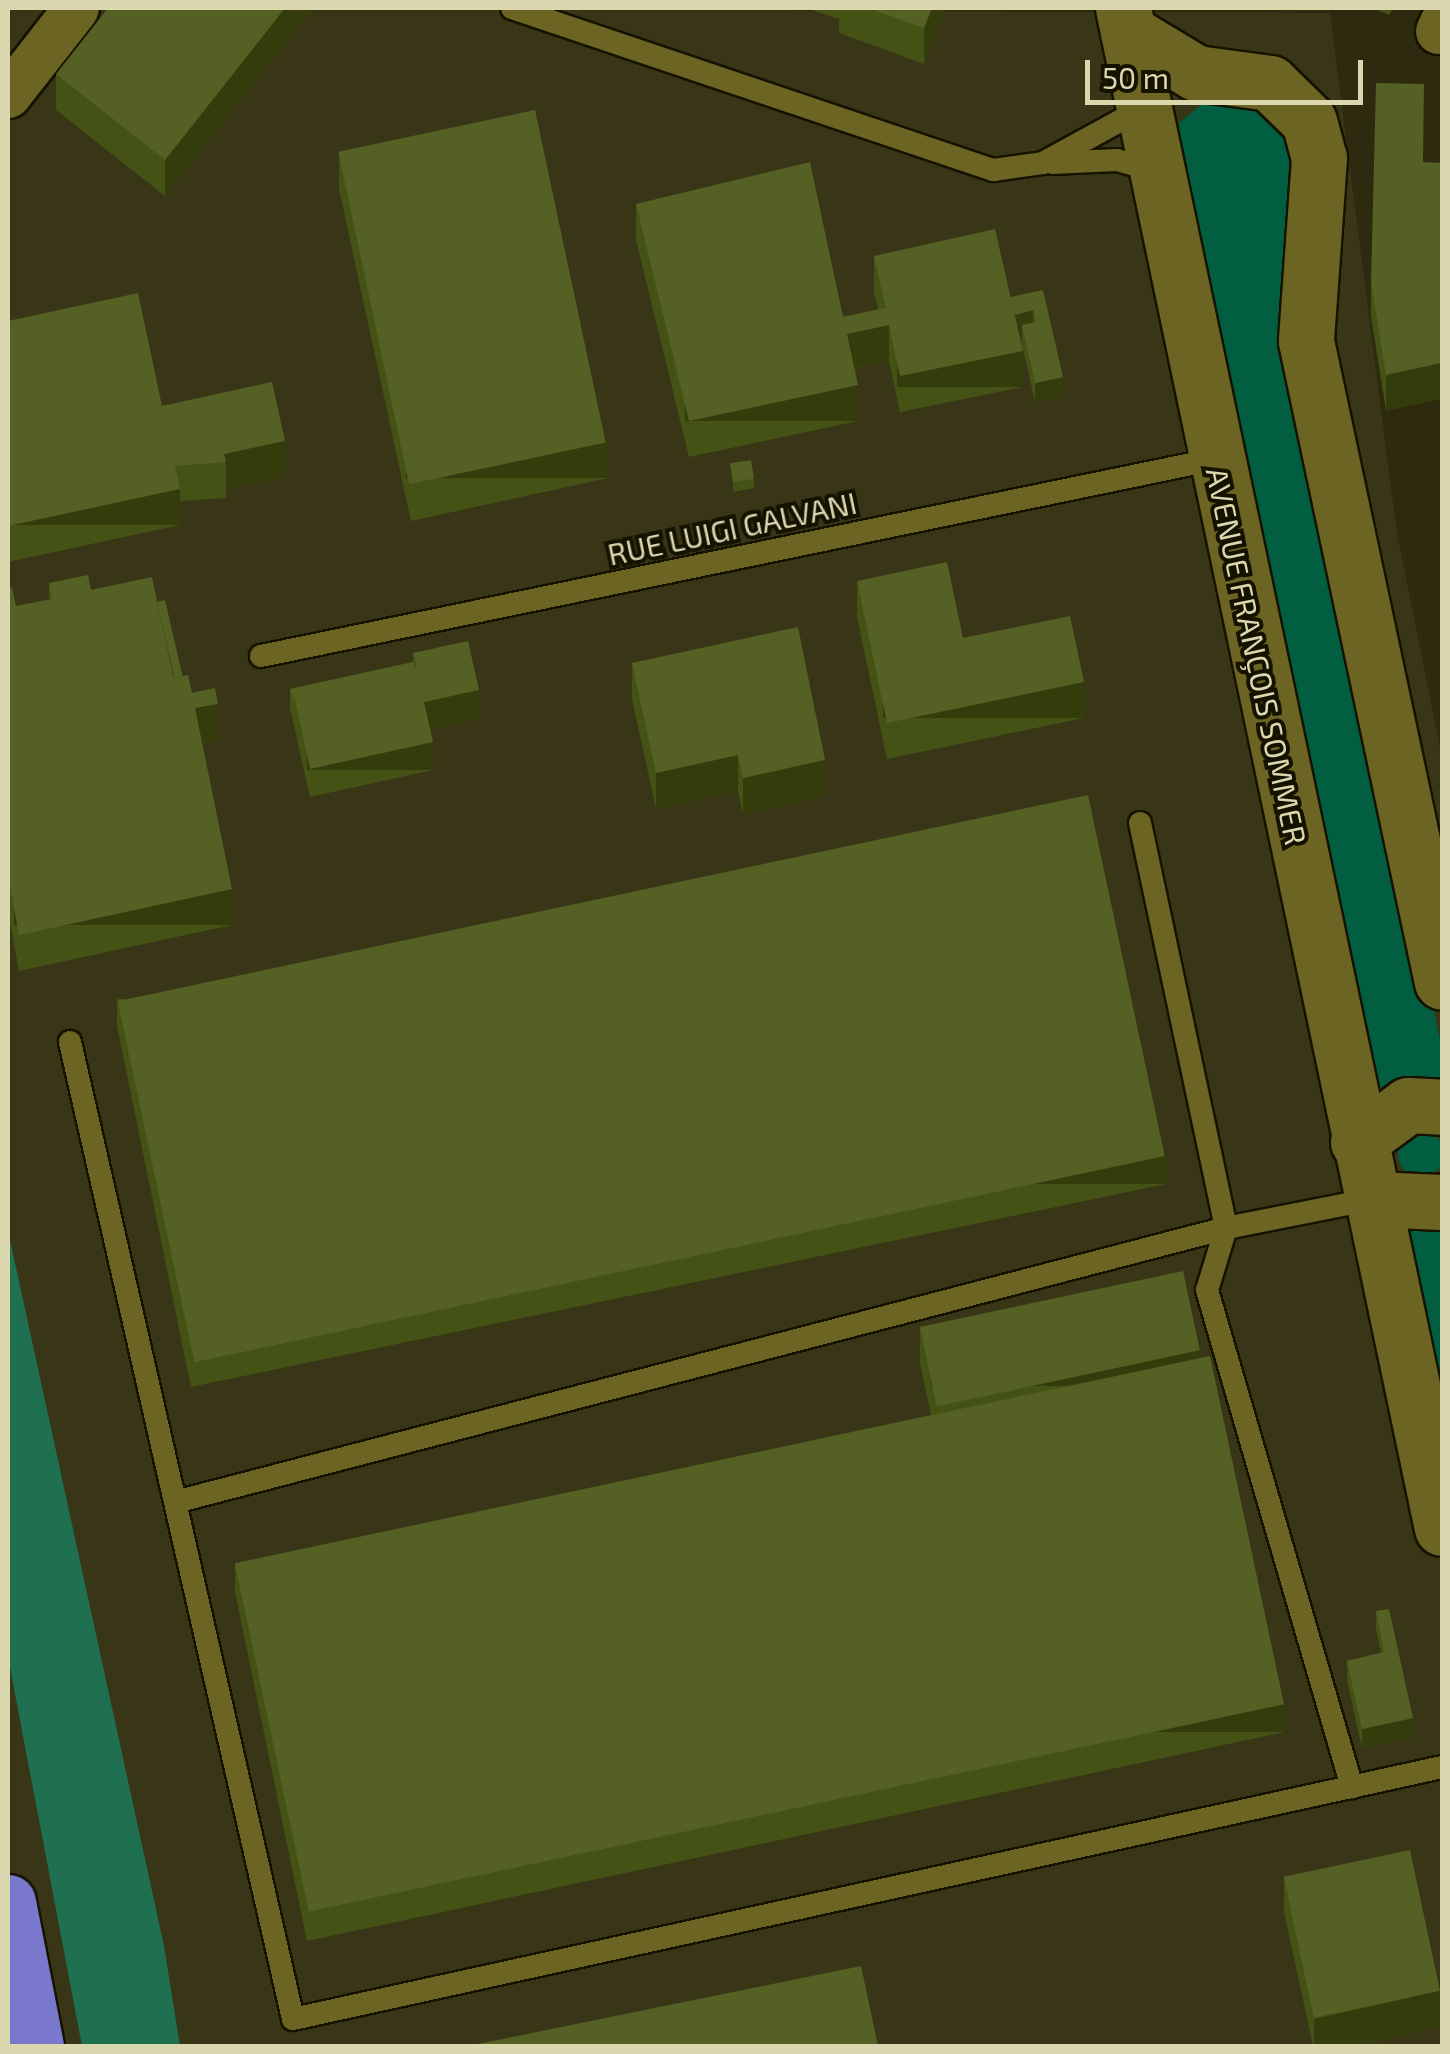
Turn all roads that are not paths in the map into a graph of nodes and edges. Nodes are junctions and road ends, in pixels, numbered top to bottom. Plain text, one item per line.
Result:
1 (76, 8) edge
2 (512, 8) edge
3 (1125, 20) edge
4 (1212, 73) junction
5 (8, 95) edge
6 (1140, 110) junction
7 (1043, 163) junction
8 (1153, 170) junction
9 (1216, 459) junction
10 (261, 656) dead end
11 (1140, 823) dead end
12 (1442, 982) edge
13 (70, 1042) dead end
14 (1442, 1107) edge
15 (1358, 1142) junction
16 (1372, 1199) junction
17 (1442, 1202) edge
18 (1226, 1228) junction
19 (179, 1501) junction
20 (1442, 1528) edge
21 (1442, 1767) edge
22 (1352, 1787) junction
23 (8, 1902) edge
24 (36, 2046) edge

1 - 5 street
2 - 7 lane
3 - 4 street, AVENUE FRANÇOIS SOMMER
3 - 6 street, AVENUE FRANÇOIS SOMMER
4 - 6 street
4 - 8 street
4 - 12 street, AVENUE FRANÇOIS SOMMER
6 - 7 lane
6 - 8 street, AVENUE FRANÇOIS SOMMER
7 - 8 lane
8 - 9 street, AVENUE FRANÇOIS SOMMER
9 - 10 lane, RUE LUIGI GALVANI
9 - 15 street, AVENUE FRANÇOIS SOMMER
11 - 18 lane
13 - 19 lane
14 - 15 street
15 - 16 street, AVENUE FRANÇOIS SOMMER
16 - 17 street
16 - 18 lane
16 - 20 street
18 - 19 lane
18 - 22 lane
19 - 22 lane
21 - 22 lane
23 - 24 highway

